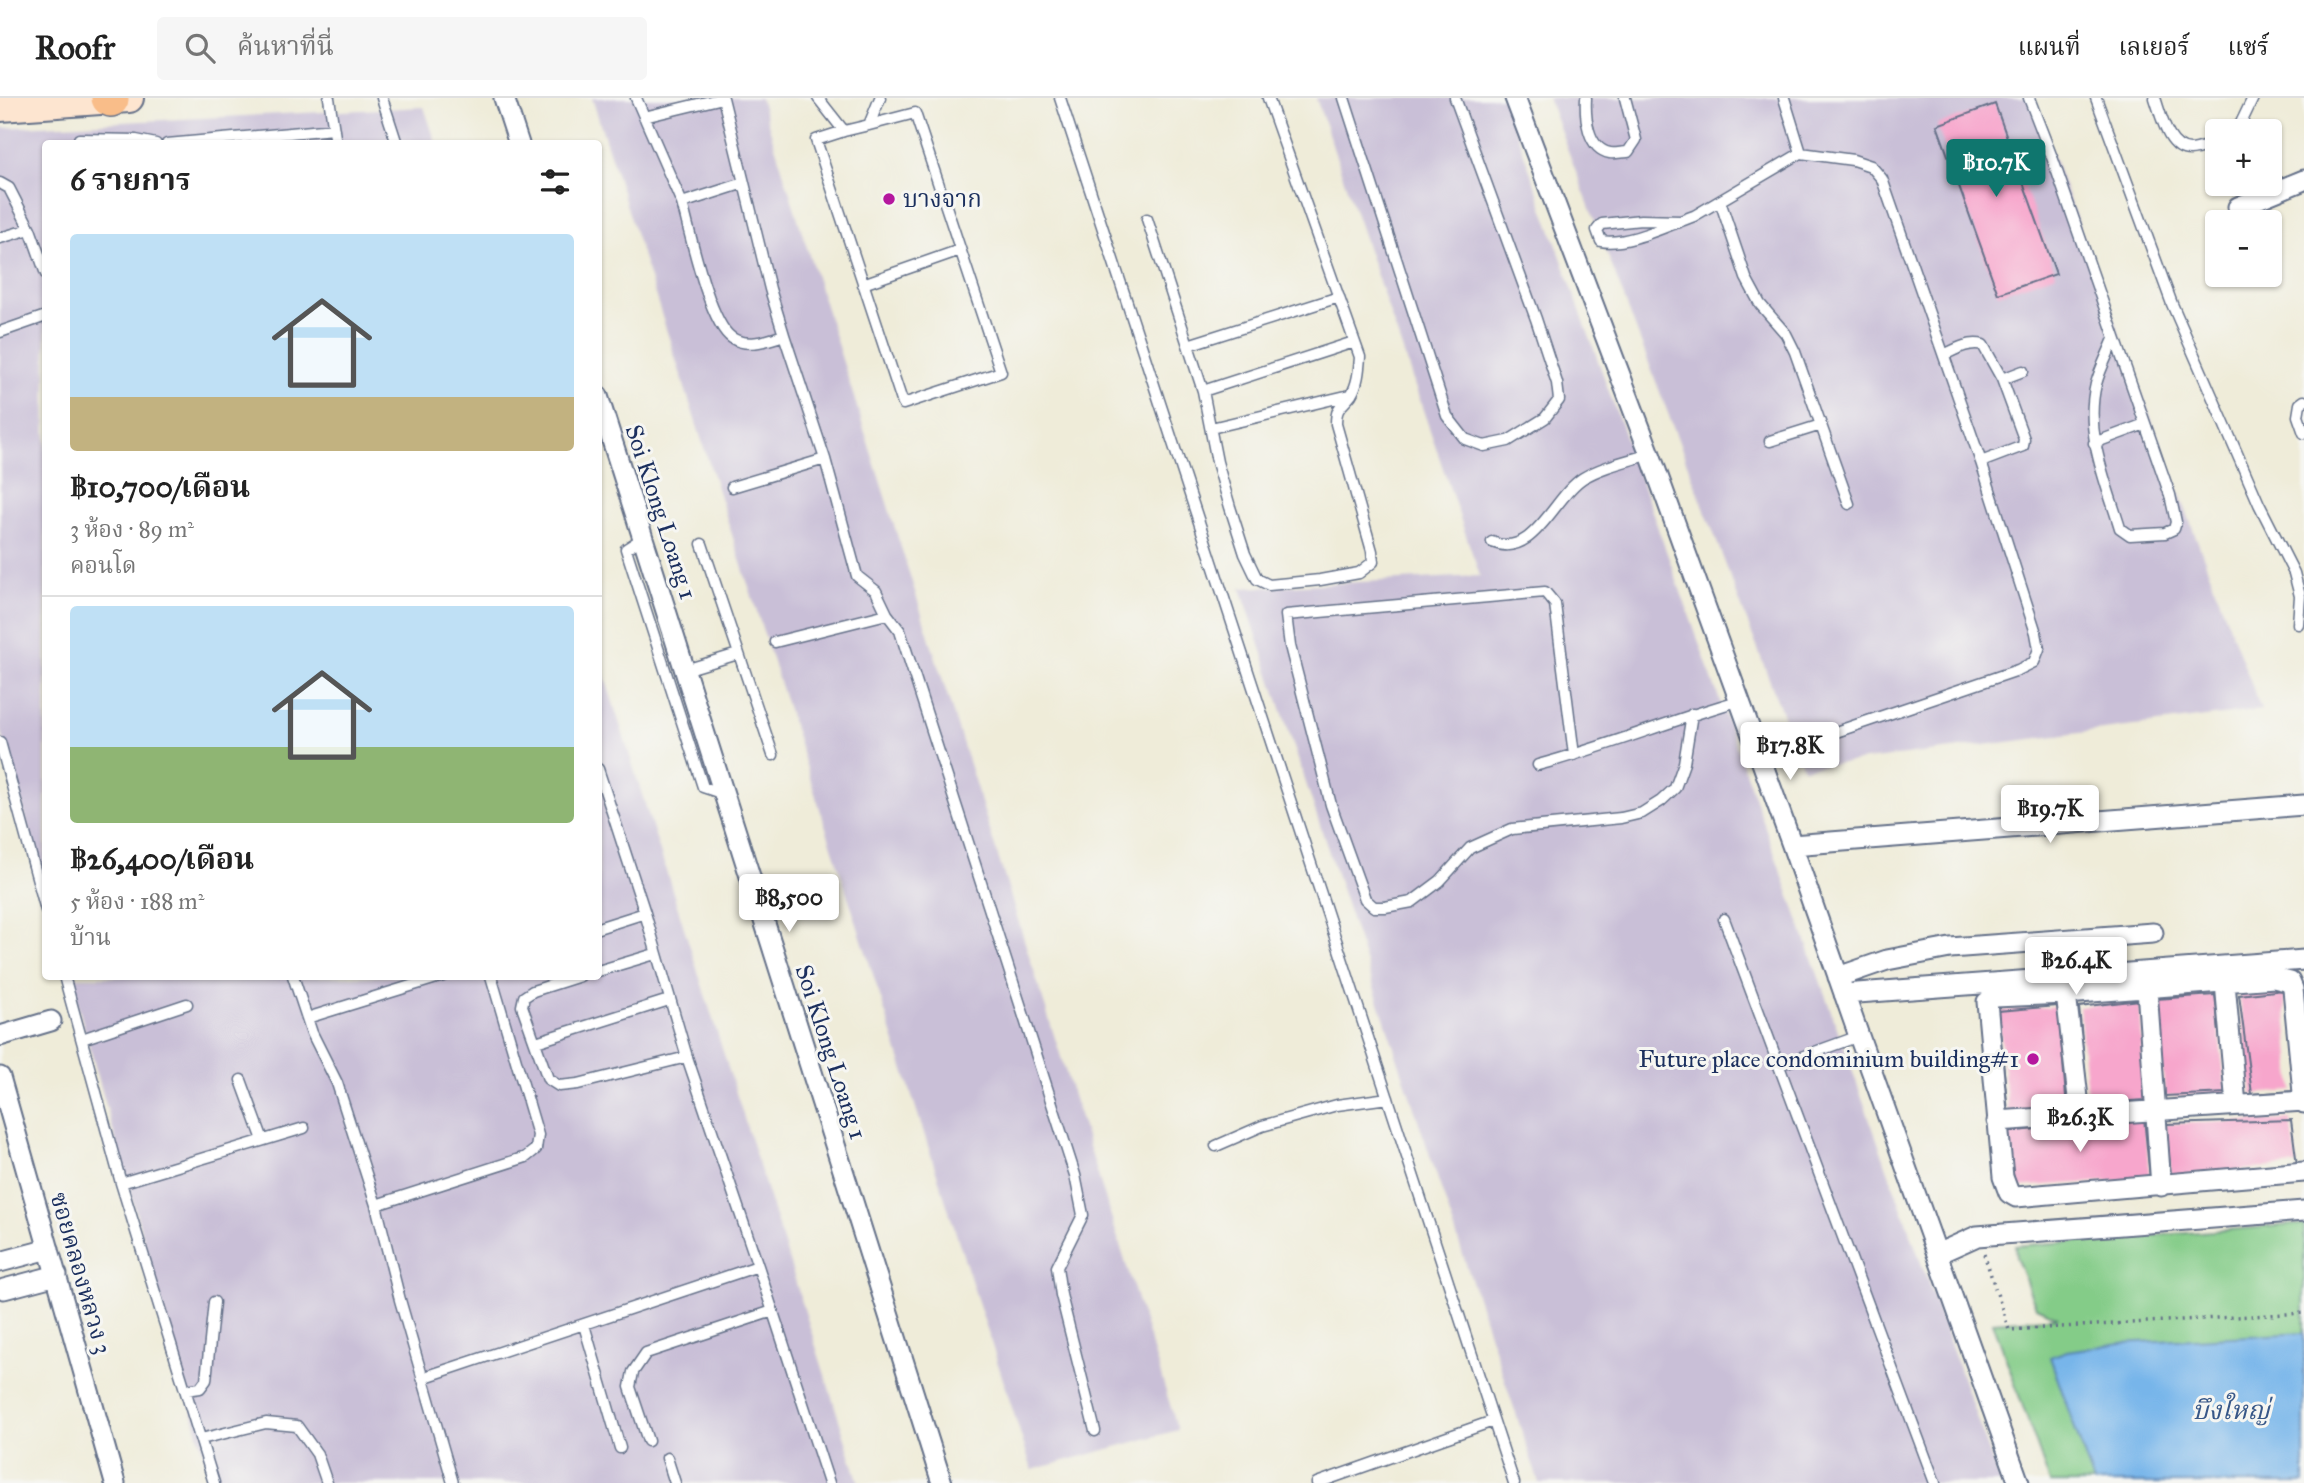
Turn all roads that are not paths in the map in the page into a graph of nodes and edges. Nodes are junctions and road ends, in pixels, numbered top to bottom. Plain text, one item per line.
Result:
1 (116, 98) edge
2 (328, 98) edge
3 (382, 98) edge
4 (504, 98) edge
5 (636, 98) edge
6 (723, 98) edge
7 (818, 98) edge
8 (880, 98) edge
9 (1059, 98) edge
10 (1268, 98) edge
11 (1344, 98) edge
12 (1455, 98) edge
13 (1514, 98) edge
14 (1586, 98) edge
15 (1625, 98) edge
16 (1784, 98) edge
17 (2029, 98) edge
18 (2096, 98) edge
19 (2155, 98) edge
20 (2253, 98) edge
21 (0, 107) edge
22 (644, 117) junction
23 (2243, 119) edge
24 (869, 125) junction
25 (334, 129) junction
26 (844, 131) junction
27 (79, 139) dead end
28 (136, 140) edge
29 (212, 140) edge
30 (335, 140) edge
31 (396, 140) edge
32 (518, 140) edge
33 (2205, 145) edge
34 (1801, 153) junction
35 (2304, 180) edge
36 (0, 183) edge
37 (744, 183) junction
38 (1720, 201) junction
39 (681, 203) junction
40 (2238, 207) dead end
41 (1147, 219) dead end
42 (1680, 221) junction
43 (30, 229) junction
44 (0, 238) edge
45 (960, 250) junction
46 (42, 263) edge
47 (863, 284) junction
48 (1339, 297) junction
49 (42, 317) edge
50 (0, 332) edge
51 (784, 335) junction
52 (2114, 339) junction
53 (1354, 342) junction
54 (1188, 345) junction
55 (1944, 355) junction
56 (2023, 371) dead end
57 (2001, 379) junction
58 (1203, 391) junction
59 (1351, 395) junction
60 (2304, 401) edge
61 (602, 409) edge
62 (2146, 424) junction
63 (1821, 425) junction
64 (1211, 428) junction
65 (2304, 433) edge
66 (1770, 442) dead end
67 (2094, 443) junction
68 (1650, 454) junction
69 (825, 459) junction
70 (1981, 462) junction
71 (733, 487) dead end
72 (1849, 504) dead end
73 (643, 538) junction
74 (1492, 542) dead end
75 (702, 544) dead end
76 (887, 614) junction
77 (2298, 624) dead end
78 (775, 642) dead end
79 (738, 654) junction
80 (685, 670) junction
81 (1738, 701) junction
82 (1692, 714) junction
83 (1821, 737) dead end
84 (0, 742) edge
85 (773, 755) dead end
86 (1574, 755) junction
87 (1538, 765) dead end
88 (602, 781) edge
89 (724, 794) junction
90 (2304, 805) edge
91 (1792, 845) junction
92 (42, 895) edge
93 (645, 913) junction
94 (1724, 919) dead end
95 (602, 927) edge
96 (2153, 933) dead end
97 (655, 954) junction
98 (2304, 960) edge
99 (602, 970) edge
100 (65, 980) edge
101 (293, 980) edge
102 (430, 980) edge
103 (492, 980) edge
104 (567, 980) edge
105 (2225, 983) junction
106 (1841, 985) junction
107 (2147, 989) junction
108 (2066, 994) junction
109 (668, 1000) junction
110 (187, 1004) dead end
111 (307, 1018) junction
112 (51, 1021) dead end
113 (0, 1036) edge
114 (1858, 1037) junction
115 (82, 1039) junction
116 (536, 1042) junction
117 (687, 1057) junction
118 (1779, 1065) junction
119 (0, 1077) edge
120 (241, 1080) dead end
121 (1388, 1098) junction
122 (2304, 1102) edge
123 (2236, 1105) junction
124 (2156, 1111) junction
125 (2080, 1115) junction
126 (1997, 1121) junction
127 (304, 1128) dead end
128 (263, 1140) junction
129 (1216, 1146) dead end
130 (2304, 1172) edge
131 (121, 1183) junction
132 (2156, 1187) junction
133 (376, 1205) junction
134 (2304, 1211) edge
135 (2154, 1221) junction
136 (49, 1249) junction
137 (1937, 1254) junction
138 (0, 1262) edge
139 (758, 1266) junction
140 (57, 1275) junction
141 (4, 1289) dead end
142 (214, 1302) dead end
143 (773, 1311) junction
144 (584, 1325) junction
145 (422, 1378) junction
146 (186, 1390) junction
147 (1493, 1421) junction
148 (1095, 1430) dead end
149 (201, 1439) junction
150 (648, 1441) dead end
151 (620, 1448) dead end
152 (667, 1458) dead end
153 (115, 1483) edge
154 (214, 1483) edge
155 (327, 1483) edge
156 (453, 1483) edge
157 (675, 1483) edge
158 (829, 1483) edge
159 (942, 1483) edge
160 (1317, 1483) edge
161 (1514, 1483) edge
162 (1935, 1483) edge
163 (2019, 1483) edge

1 - 21 main road
2 - 25 lane
3 - 31 lane
4 - 32 street
5 - 22 lane
6 - 22 lane
6 - 37 lane
7 - 26 lane
8 - 24 lane
9 - 121 lane
10 - 48 lane
11 - 12 lane
13 - 68 street
14 - 15 lane
16 - 34 lane
17 - 52 lane
18 - 77 lane
19 - 33 lane
20 - 23 lane
22 - 39 lane
24 - 26 lane
24 - 45 lane
25 - 29 lane
25 - 30 lane
26 - 47 lane
27 - 28 lane
34 - 38 lane
34 - 55 lane
35 - 40 street
36 - 43 lane
37 - 39 lane
37 - 51 lane
38 - 42 lane
38 - 63 lane
39 - 51 lane
41 - 54 lane
42 - 42 lane
43 - 44 lane
43 - 46 lane
45 - 47 lane
45 - 47 lane
48 - 53 lane
48 - 54 lane
49 - 50 lane
51 - 69 lane
52 - 62 lane
52 - 67 lane
53 - 58 lane
53 - 59 lane
54 - 58 lane
55 - 57 lane
55 - 70 lane
56 - 57 lane
57 - 70 lane
58 - 64 lane
59 - 64 lane
59 - 64 lane
60 - 65 lane
61 - 73 street, Soi Klong Loang 1
62 - 67 lane
62 - 67 lane
63 - 66 lane
63 - 72 lane
68 - 74 lane
68 - 81 street
69 - 71 lane
69 - 76 lane
70 - 83 lane
73 - 80 street, Soi Klong Loang 1
73 - 89 lane
75 - 79 lane
76 - 78 lane
76 - 148 lane
79 - 80 lane
79 - 85 lane
80 - 89 street, Soi Klong Loang 1
81 - 82 lane
81 - 91 street
82 - 86 lane
82 - 86 lane
84 - 92 lane
86 - 87 lane
88 - 93 lane
89 - 159 street, Soi Klong Loang 1
90 - 91 street
91 - 106 street
93 - 95 lane
93 - 97 lane
94 - 118 lane
96 - 106 street
97 - 99 lane
97 - 109 lane
98 - 106 street
100 - 115 lane
101 - 111 lane
102 - 111 lane
103 - 133 lane
104 - 116 lane
105 - 107 street
105 - 122 street
105 - 123 street
106 - 114 street
107 - 108 street
107 - 124 street
108 - 125 street
108 - 126 street
109 - 116 lane
109 - 117 lane
110 - 115 lane
111 - 133 lane
112 - 113 street
114 - 118 lane
114 - 137 street
115 - 131 lane
116 - 117 lane
117 - 139 lane
118 - 162 lane
119 - 136 street, ซอยคลองหลวง 3
120 - 128 lane
121 - 129 lane
121 - 147 lane
122 - 123 street
123 - 124 street
124 - 125 street
124 - 132 street
125 - 126 street
126 - 132 street
127 - 128 lane
128 - 131 lane
130 - 132 street
131 - 146 lane
132 - 135 street
133 - 145 lane
134 - 135 street
135 - 137 street
136 - 138 street
136 - 140 street, ซอยคลองหลวง 3
137 - 163 street
139 - 143 lane
139 - 144 lane
140 - 141 street
140 - 153 street, ซอยคลองหลวง 3
142 - 146 lane
143 - 150 lane
143 - 158 lane
144 - 145 lane
144 - 151 lane
145 - 156 lane
146 - 149 lane
147 - 160 lane
147 - 161 lane
149 - 154 lane
149 - 155 lane
152 - 157 lane

